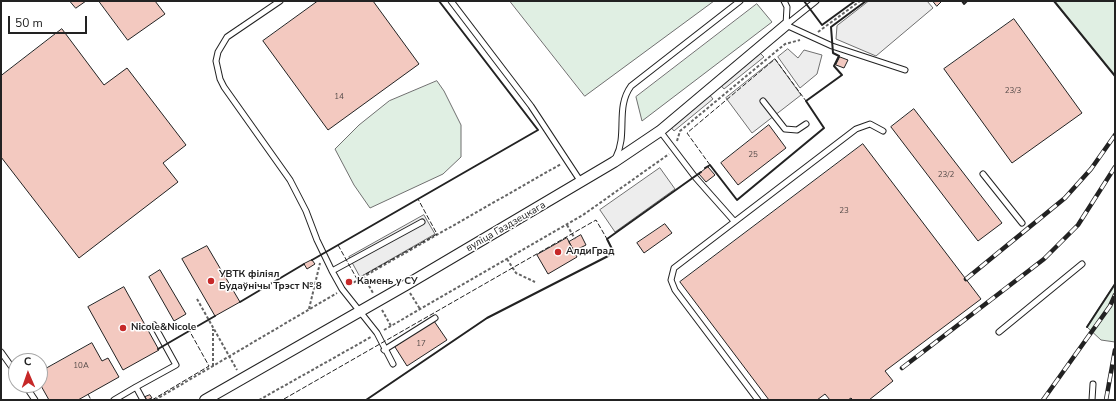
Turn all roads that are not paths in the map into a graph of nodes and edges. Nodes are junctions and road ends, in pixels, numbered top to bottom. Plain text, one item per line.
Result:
1 (280, 1) edge
2 (451, 1) edge
3 (740, 1) edge
4 (784, 1) edge
5 (816, 1) edge
6 (786, 25) junction
7 (905, 70) dead end
8 (763, 101) dead end
9 (806, 124) dead end
10 (660, 131) junction
11 (883, 131) dead end
12 (614, 162) junction
13 (984, 174) dead end
14 (582, 182) junction
15 (734, 221) junction
16 (422, 222) dead end
17 (1022, 223) dead end
18 (1082, 264) dead end
19 (332, 271) junction
20 (360, 312) junction
21 (435, 318) dead end
22 (154, 325) dead end
23 (999, 332) dead end
24 (384, 350) junction
25 (1, 352) edge
26 (8, 362) edge
27 (393, 364) dead end
28 (1093, 384) dead end
29 (136, 387) junction
30 (114, 400) edge
31 (143, 400) edge
32 (205, 400) edge
33 (758, 400) edge
34 (1092, 400) edge

1 - 19 lane
2 - 14 lane
3 - 12 lane
4 - 6 lane
5 - 6 lane
6 - 7 lane
6 - 10 street, вуліца Газдзецкага
8 - 9 lane
10 - 12 street, вуліца Газдзецкага
10 - 15 lane
11 - 15 lane
12 - 14 street, вуліца Газдзецкага
13 - 17 lane
14 - 20 street, вуліца Газдзецкага
15 - 33 lane
16 - 19 lane
18 - 23 lane
19 - 20 lane
20 - 24 lane
20 - 32 street, вуліца Газдзецкага
21 - 24 lane
22 - 29 lane
24 - 27 lane
25 - 26 lane
28 - 34 lane
29 - 30 lane
29 - 31 lane

